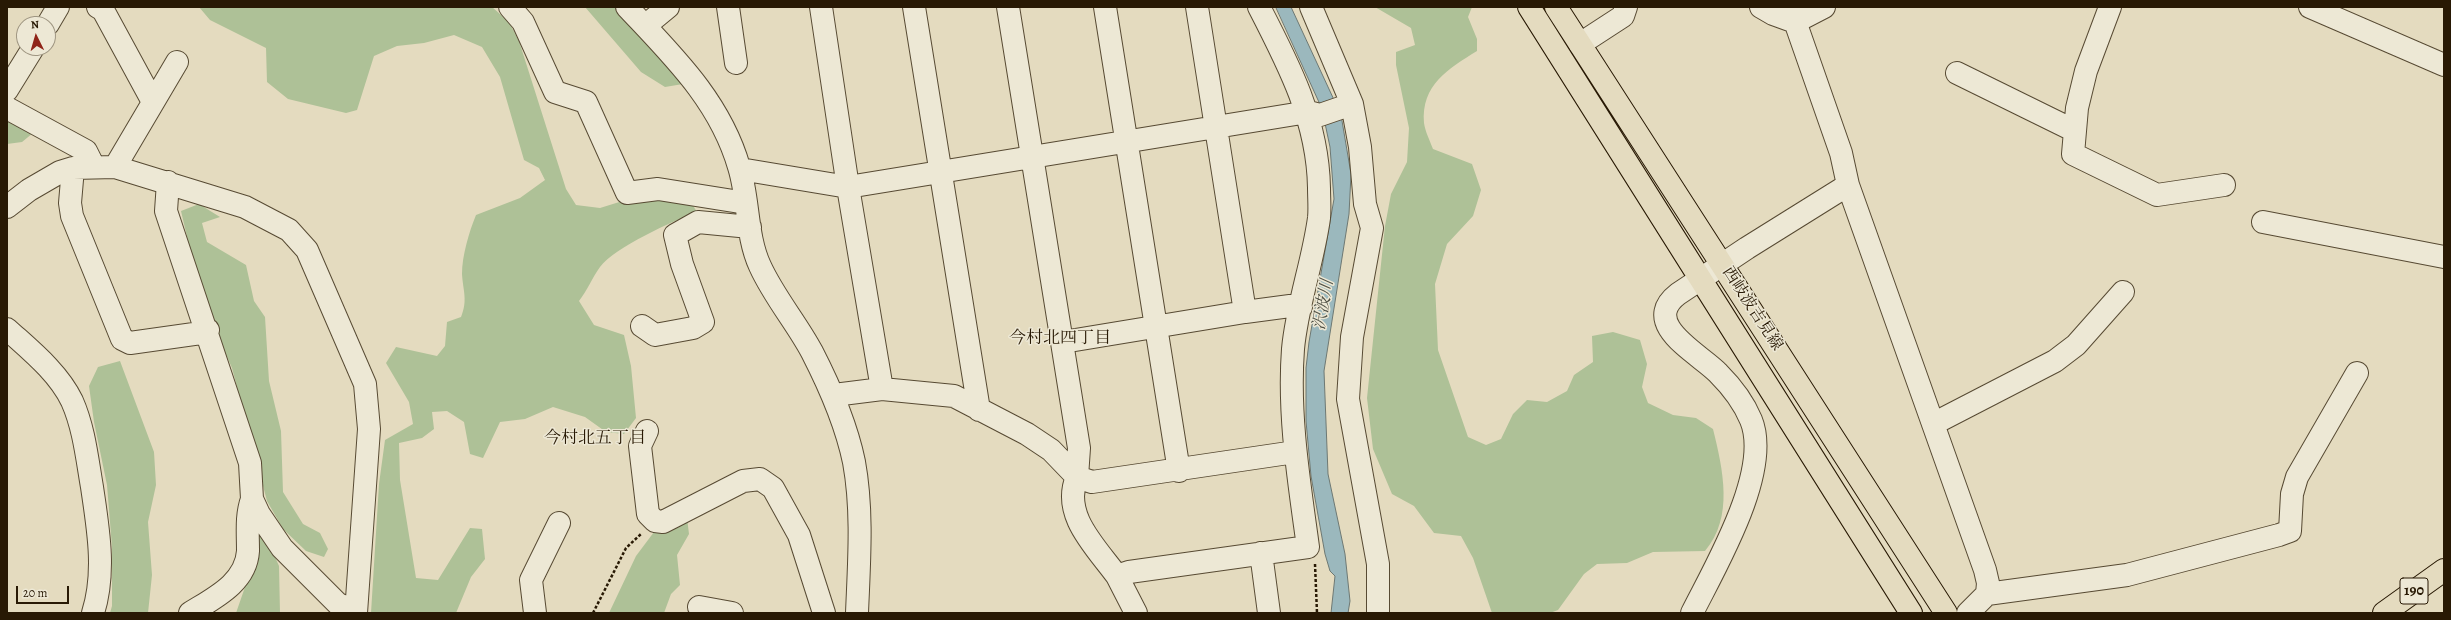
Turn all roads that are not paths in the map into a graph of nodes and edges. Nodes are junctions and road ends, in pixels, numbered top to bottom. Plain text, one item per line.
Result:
1 (58, 7) edge
2 (98, 7) edge
3 (510, 7) edge
4 (627, 7) edge
5 (668, 7) edge
6 (728, 7) edge
7 (821, 7) edge
8 (914, 7) edge
9 (1008, 7) edge
10 (1105, 7) edge
11 (1196, 7) edge
12 (1259, 7) edge
13 (1310, 7) edge
14 (1529, 7) edge
15 (1556, 7) edge
16 (1626, 7) edge
17 (1761, 7) edge
18 (1824, 7) edge
19 (2110, 7) edge
20 (2310, 7) edge
21 (1793, 14) edge
22 (53, 16) edge
23 (645, 26) junction
24 (1580, 44) junction
25 (28, 56) edge
26 (177, 62) dead end
27 (2443, 62) edge
28 (736, 63) dead end
29 (1956, 74) dead end
30 (7, 90) edge
31 (153, 102) junction
32 (1349, 106) junction
33 (7, 108) edge
34 (1314, 114) junction
35 (1215, 128) junction
36 (2075, 131) junction
37 (1126, 144) junction
38 (1033, 158) junction
39 (94, 167) junction
40 (740, 169) junction
41 (940, 172) junction
42 (168, 182) junction
43 (1848, 185) junction
44 (2224, 185) dead end
45 (848, 187) junction
46 (746, 202) junction
47 (7, 207) edge
48 (2263, 222) dead end
49 (750, 227) junction
50 (2444, 257) edge
51 (1723, 264) junction
52 (1700, 280) junction
53 (2123, 292) dead end
54 (1301, 307) junction
55 (1245, 312) junction
56 (1156, 325) junction
57 (642, 326) dead end
58 (7, 329) edge
59 (208, 330) junction
60 (1063, 342) junction
61 (2357, 372) dead end
62 (882, 389) junction
63 (834, 395) junction
64 (979, 410) junction
65 (1933, 424) junction
66 (647, 431) dead end
67 (1295, 452) junction
68 (1179, 471) junction
69 (1077, 477) junction
70 (252, 499) junction
71 (559, 523) dead end
72 (1261, 553) junction
73 (2444, 570) edge
74 (1117, 576) junction
75 (1987, 594) junction
76 (698, 607) dead end
77 (356, 612) edge
78 (93, 613) edge
79 (190, 613) edge
80 (535, 613) edge
81 (732, 613) edge
82 (824, 613) edge
83 (857, 613) edge
84 (1136, 613) edge
85 (1269, 613) edge
86 (1378, 613) edge
87 (1692, 613) edge
88 (1911, 613) edge
89 (1946, 613) edge
90 (1968, 613) edge
91 (2384, 613) edge

1 - 22 street
2 - 31 street
3 - 46 street
4 - 23 street
5 - 23 street
6 - 28 street
7 - 45 street
8 - 41 street
9 - 38 street
10 - 37 street
11 - 35 street
12 - 34 street
13 - 32 street
14 - 52 main road, 西岐波吉見線
15 - 24 main road, 西岐波吉見線
16 - 24 street
17 - 21 street
18 - 21 street
19 - 36 street
20 - 27 street
21 - 43 street
23 - 40 street
24 - 51 main road, 西岐波吉見線
25 - 30 street
26 - 31 street
29 - 36 street
31 - 39 street
32 - 34 street
32 - 86 street
33 - 39 street
34 - 35 street
34 - 54 street
35 - 37 street
35 - 55 street
36 - 44 street
37 - 38 street
37 - 56 street
38 - 41 street
38 - 60 street
39 - 42 street
39 - 47 street
39 - 59 street
40 - 45 street
40 - 46 street
41 - 45 street
41 - 64 street
42 - 59 street
42 - 77 street
43 - 51 street
43 - 65 street
45 - 62 street
46 - 49 street
48 - 50 street
49 - 57 street
49 - 63 street
51 - 52 street
51 - 89 main road, 西岐波吉見線
52 - 87 street
52 - 88 main road, 西岐波吉見線
53 - 65 street
54 - 55 street
54 - 67 street
55 - 56 street
56 - 60 street
56 - 68 street
58 - 78 street
59 - 70 street
60 - 69 street
61 - 75 street
62 - 63 street
62 - 64 street
63 - 83 street
64 - 69 street
65 - 75 street
66 - 82 street
67 - 68 street
67 - 72 street
68 - 69 street
69 - 74 street
70 - 77 street
70 - 79 street
71 - 80 street
72 - 74 street
72 - 85 street
73 - 91 main road, 190
74 - 84 street
75 - 90 street
76 - 81 street

